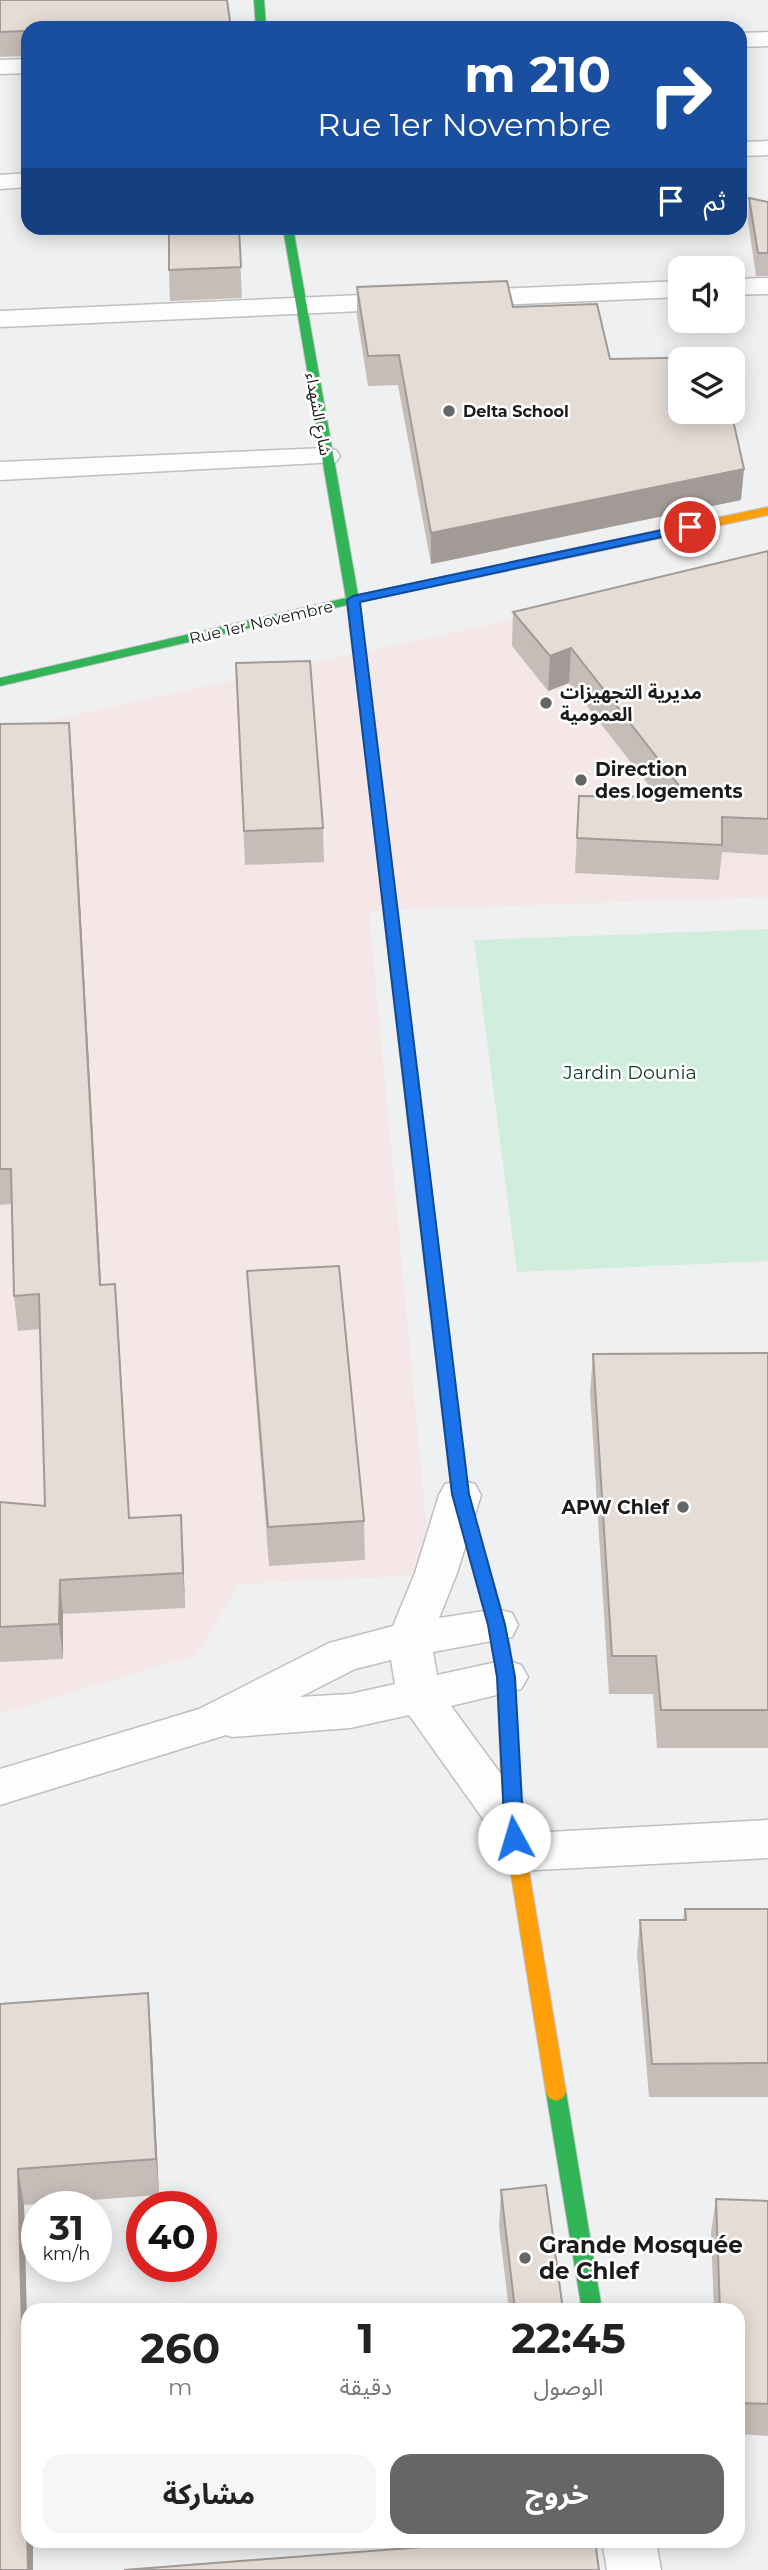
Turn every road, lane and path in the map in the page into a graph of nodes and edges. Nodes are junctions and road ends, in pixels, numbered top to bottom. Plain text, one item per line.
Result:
1 (259, 0) edge
2 (260, 21) edge
3 (768, 39) edge
4 (747, 40) edge
5 (21, 66) edge
6 (0, 67) edge
7 (768, 148) edge
8 (747, 149) edge
9 (21, 180) edge
10 (0, 182) edge
11 (289, 235) edge
12 (768, 286) edge
13 (745, 287) edge
14 (668, 290) edge
15 (301, 305) junction
16 (0, 319) edge
17 (326, 456) junction
18 (0, 471) edge
19 (768, 511) edge
20 (353, 600) junction
21 (0, 682) edge
22 (460, 1494) junction
23 (497, 1625) junction
24 (409, 1639) junction
25 (506, 1677) junction
26 (419, 1696) junction
27 (213, 1722) junction
28 (0, 1787) edge
29 (514, 1838) junction
30 (768, 1839) edge
31 (591, 2303) edge
32 (630, 2548) edge
33 (634, 2570) edge

1 - 2 street
3 - 4 street
5 - 6 street
7 - 8 street
9 - 10 street
11 - 15 street, شارع الشهداء
12 - 13 street
14 - 15 street
15 - 16 street
15 - 17 street, شارع الشهداء
17 - 18 street
17 - 20 street, شارع الشهداء
19 - 20 street, Rue 1er Novembre
20 - 21 street, Rue 1er Novembre
20 - 22 street, شارع الشهداء
22 - 23 street, شارع الشهداء
22 - 24 street
23 - 24 street
23 - 25 street, شارع الشهداء
24 - 26 street
24 - 27 street
25 - 26 street
25 - 29 street, شارع الشهداء
26 - 27 street
26 - 29 street
27 - 28 street
29 - 30 street
29 - 31 street, شارع الشهداء
32 - 33 street

